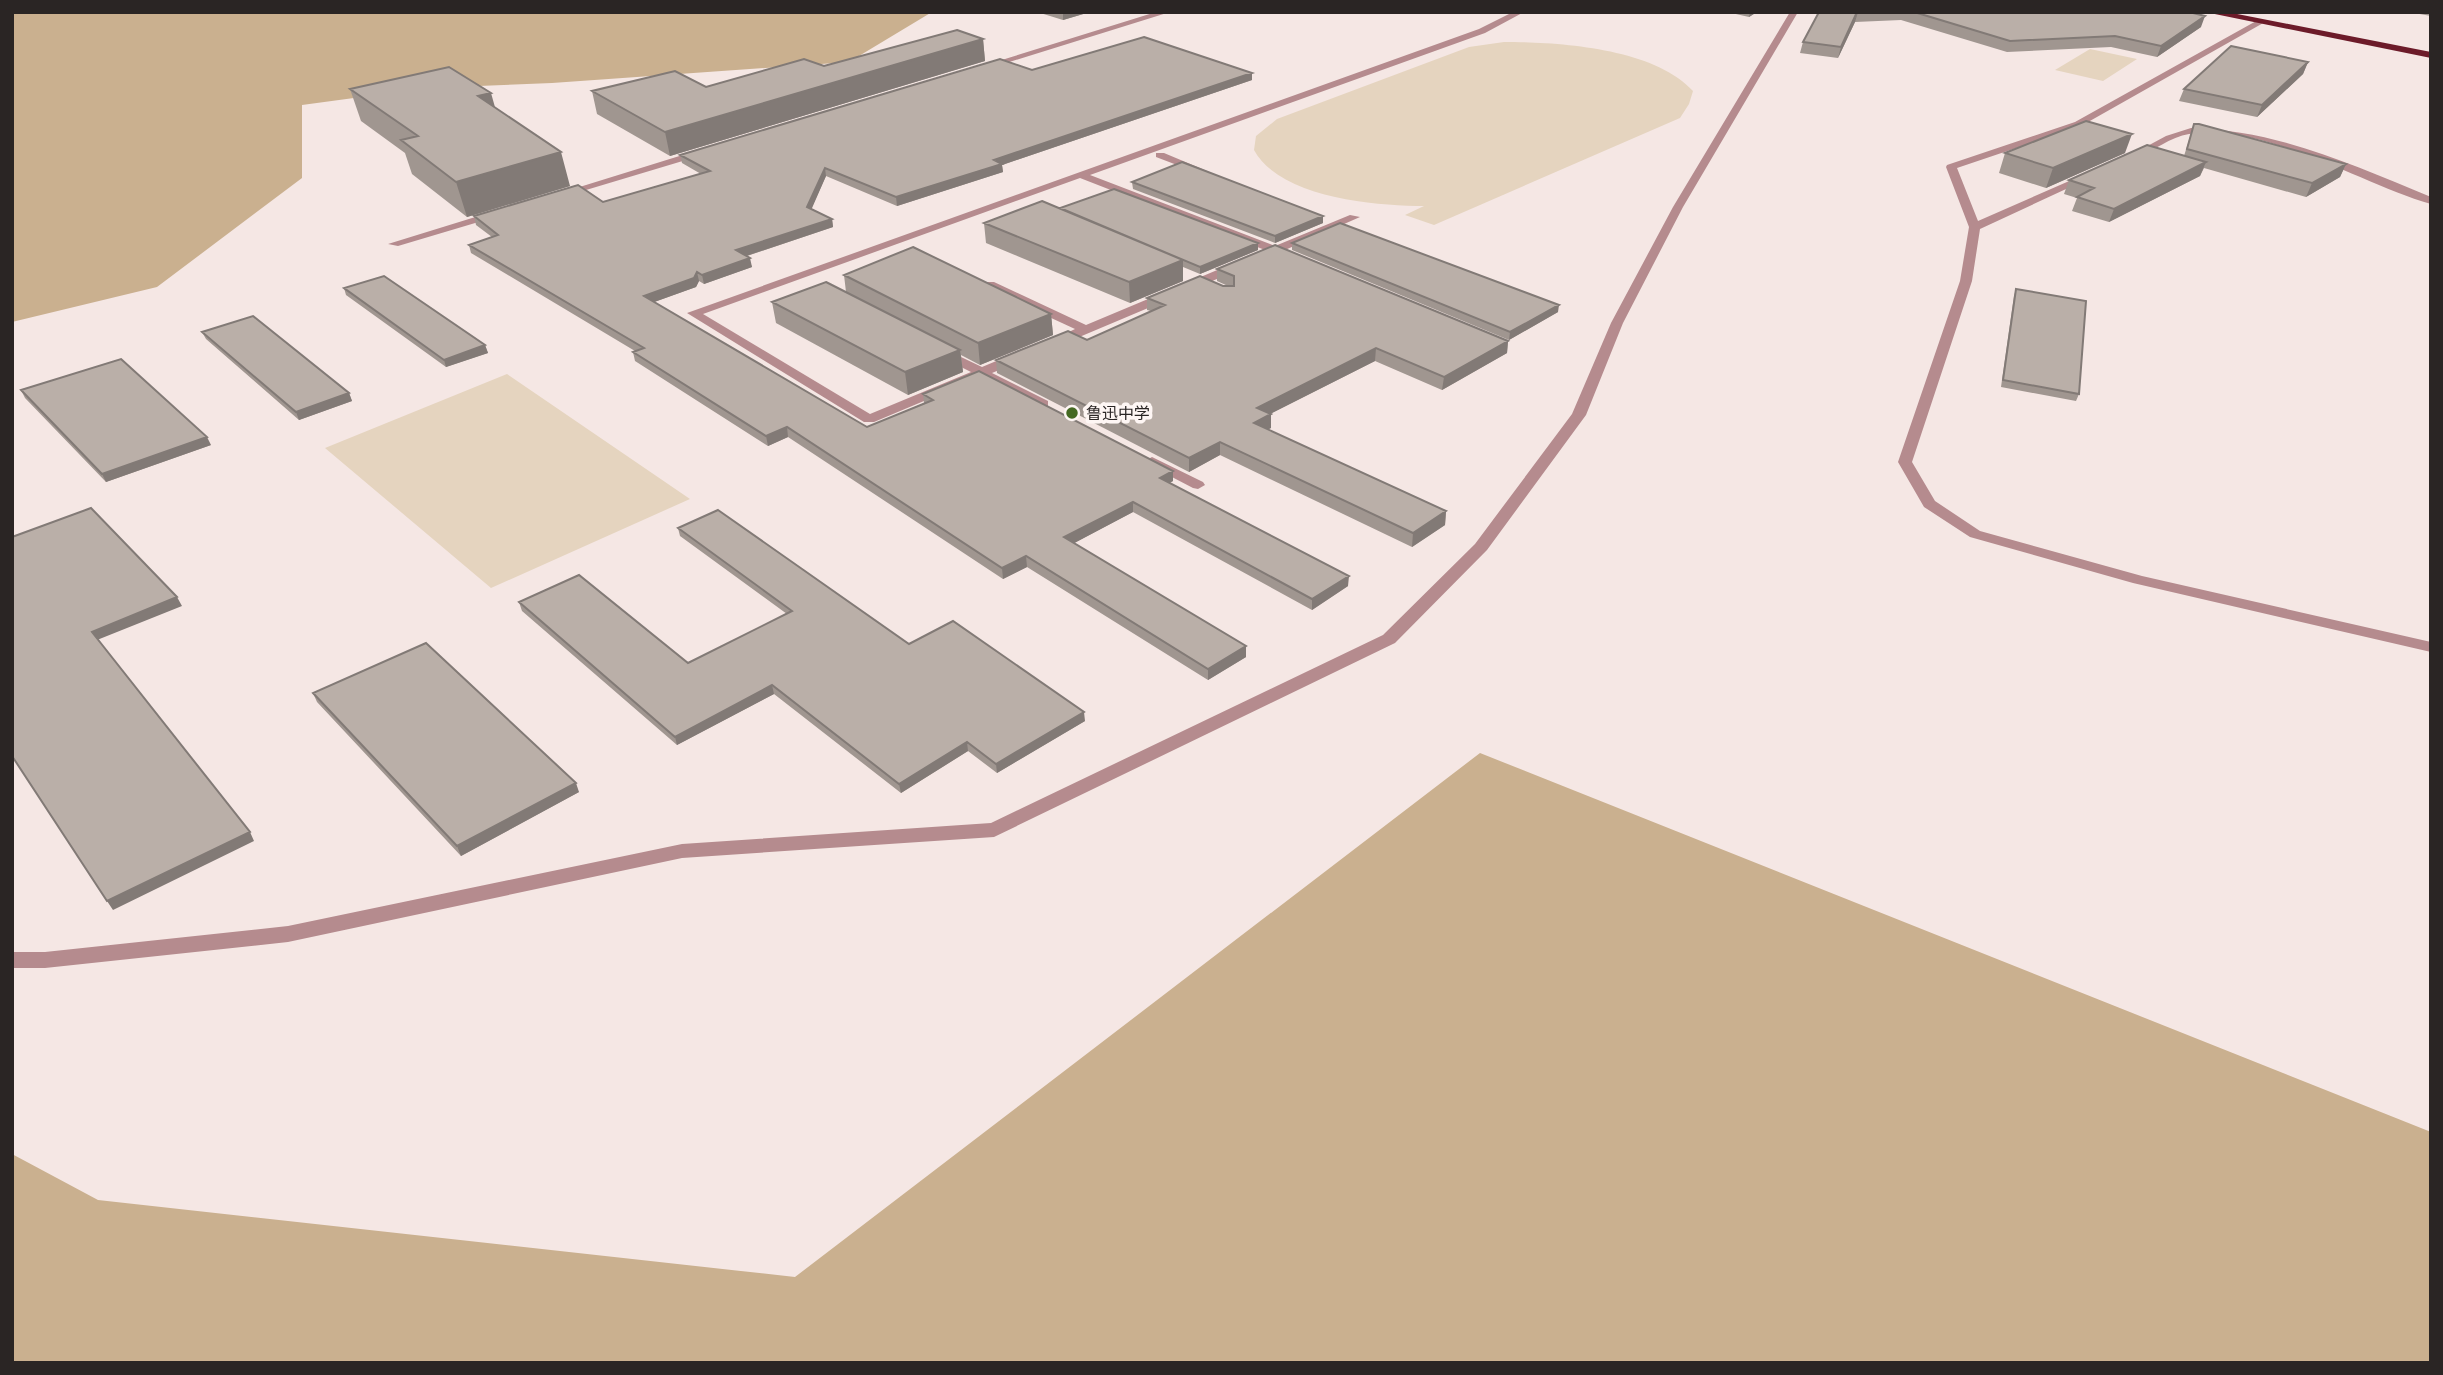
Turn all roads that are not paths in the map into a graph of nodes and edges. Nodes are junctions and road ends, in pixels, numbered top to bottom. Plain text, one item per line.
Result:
1 (1166, 12) edge
2 (1520, 12) edge
3 (1794, 12) edge
4 (2210, 12) edge
5 (2260, 17) edge
6 (2431, 46) edge
7 (2431, 55) edge
8 (969, 72) edge
9 (715, 148) edge
10 (1160, 155) dead end
11 (2126, 159) edge
12 (2101, 171) edge
13 (1211, 174) edge
14 (1082, 175) junction
15 (555, 196) edge
16 (1011, 201) junction
17 (2431, 201) edge
18 (1024, 206) edge
19 (514, 208) edge
20 (1343, 222) edge
21 (1975, 227) junction
22 (898, 242) junction
23 (394, 244) dead end
24 (910, 247) edge
25 (1276, 250) junction
26 (1288, 255) edge
27 (973, 276) edge
28 (1194, 279) junction
29 (1219, 289) edge
30 (1085, 329) junction
31 (923, 342) edge
32 (982, 372) junction
33 (1054, 410) edge
34 (1138, 454) edge
35 (1198, 485) dead end
36 (2431, 648) edge
37 (12, 960) edge

1 - 8 street
2 - 14 street
3 - 37 street
4 - 5 highway
5 - 6 highway
5 - 7 highway
5 - 21 street
9 - 15 street
10 - 13 street
11 - 17 street
12 - 21 street
14 - 16 street
14 - 25 street
16 - 18 street
16 - 22 street
19 - 23 street
20 - 25 street
21 - 36 street
22 - 24 street
22 - 32 street
25 - 26 street
25 - 28 street
27 - 30 street
28 - 29 street
28 - 30 street
30 - 32 street
31 - 32 street
32 - 33 street
34 - 35 street

